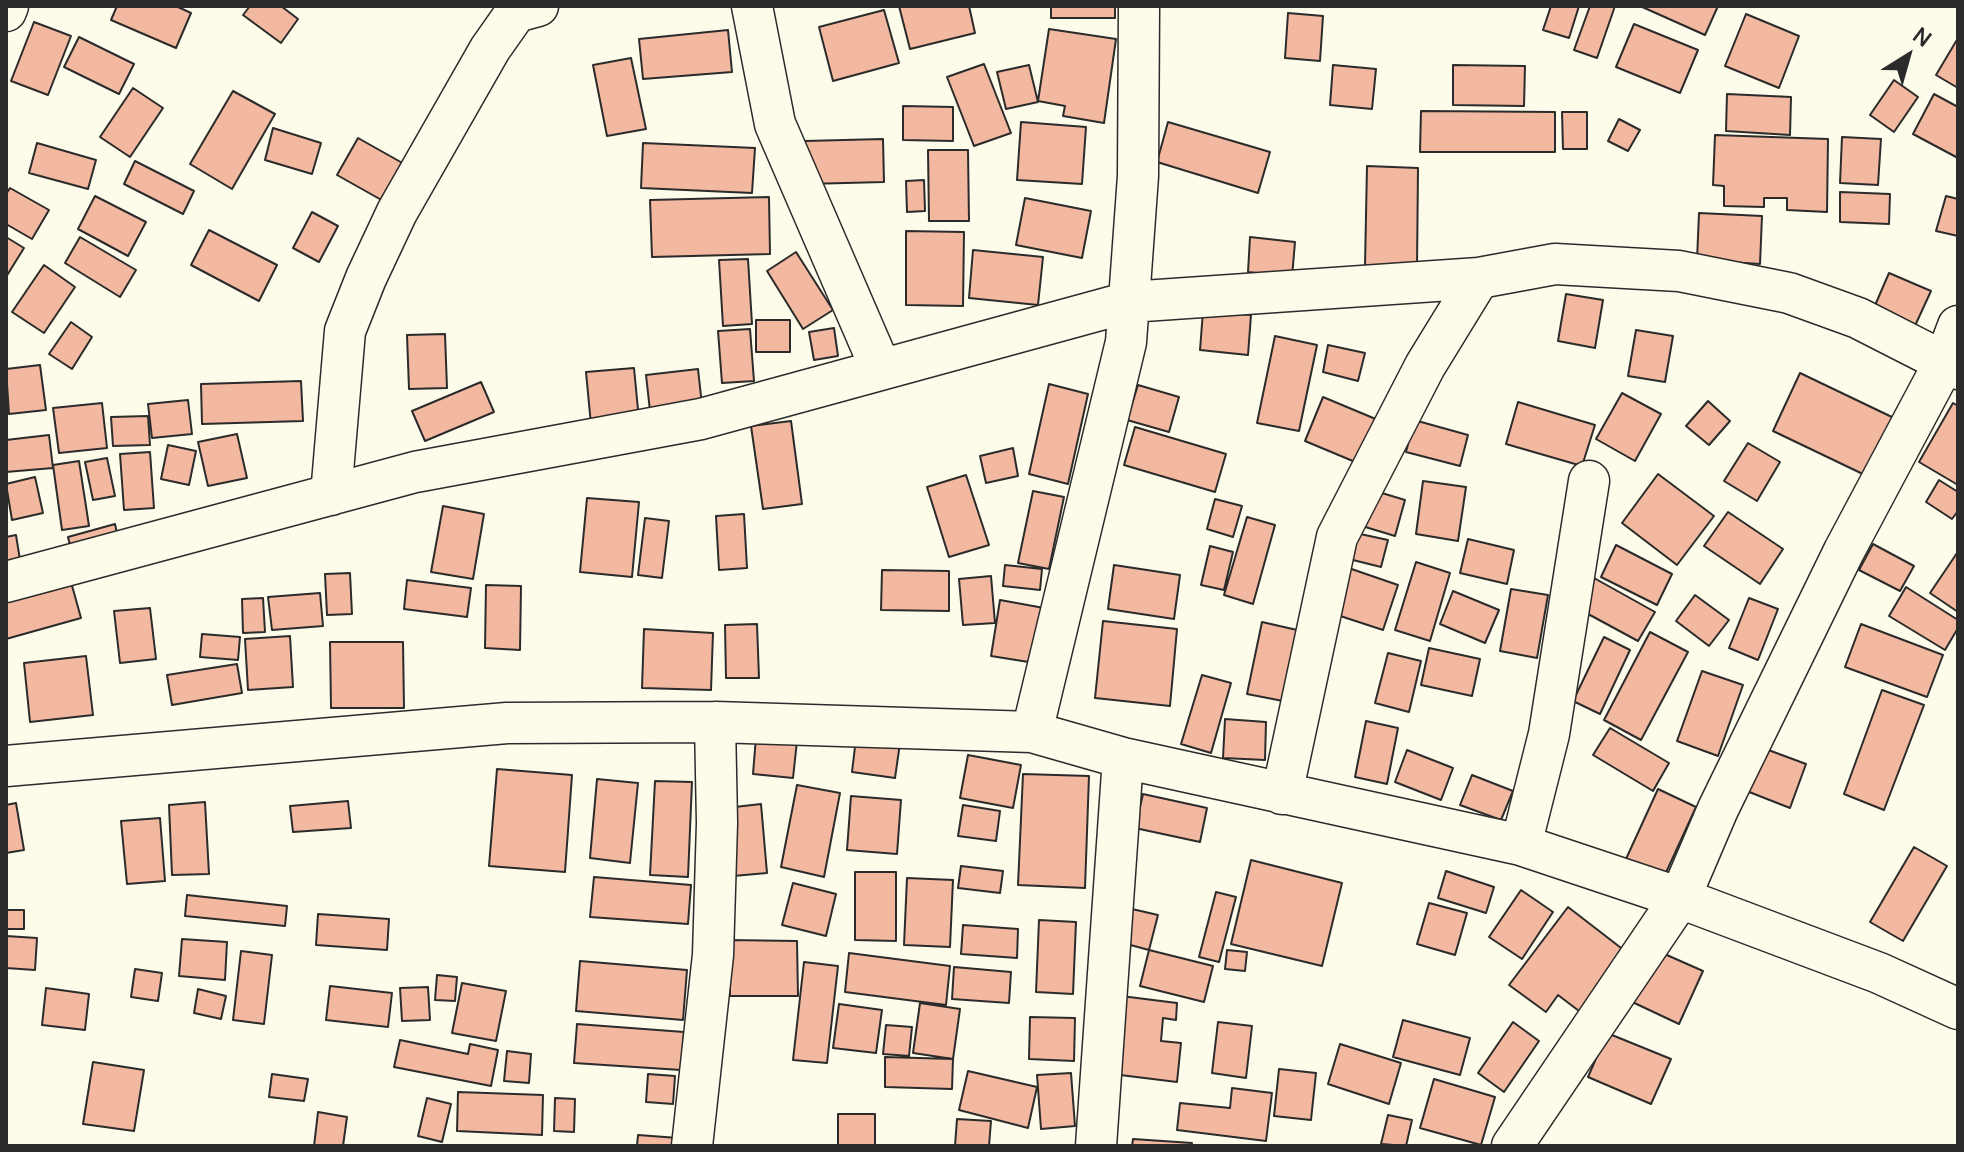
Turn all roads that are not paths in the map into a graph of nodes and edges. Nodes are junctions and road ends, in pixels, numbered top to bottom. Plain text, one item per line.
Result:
1 (538, 6) edge
2 (752, 6) edge
3 (1139, 6) edge
4 (1479, 278) junction
5 (1129, 302) junction
6 (1958, 326) edge
7 (1951, 366) edge
8 (881, 369) junction
9 (1589, 481) dead end
10 (331, 495) junction
11 (6, 582) edge
12 (715, 722) junction
13 (1032, 732) junction
14 (1123, 758) junction
15 (6, 766) edge
16 (1282, 794) junction
17 (1521, 845) junction
18 (1680, 898) junction
19 (1958, 1009) edge
20 (692, 1146) edge
21 (1096, 1146) edge
22 (1512, 1146) edge

1 - 10 street
2 - 8 street
3 - 5 street
4 - 5 street
4 - 7 street
4 - 16 street
5 - 8 street
5 - 13 street
6 - 7 street
7 - 18 street
8 - 10 street
9 - 17 street
10 - 11 street
12 - 13 street
12 - 15 street
12 - 20 street
13 - 14 street
14 - 16 street
14 - 21 street
16 - 17 street
17 - 18 street
18 - 19 street
18 - 22 street

